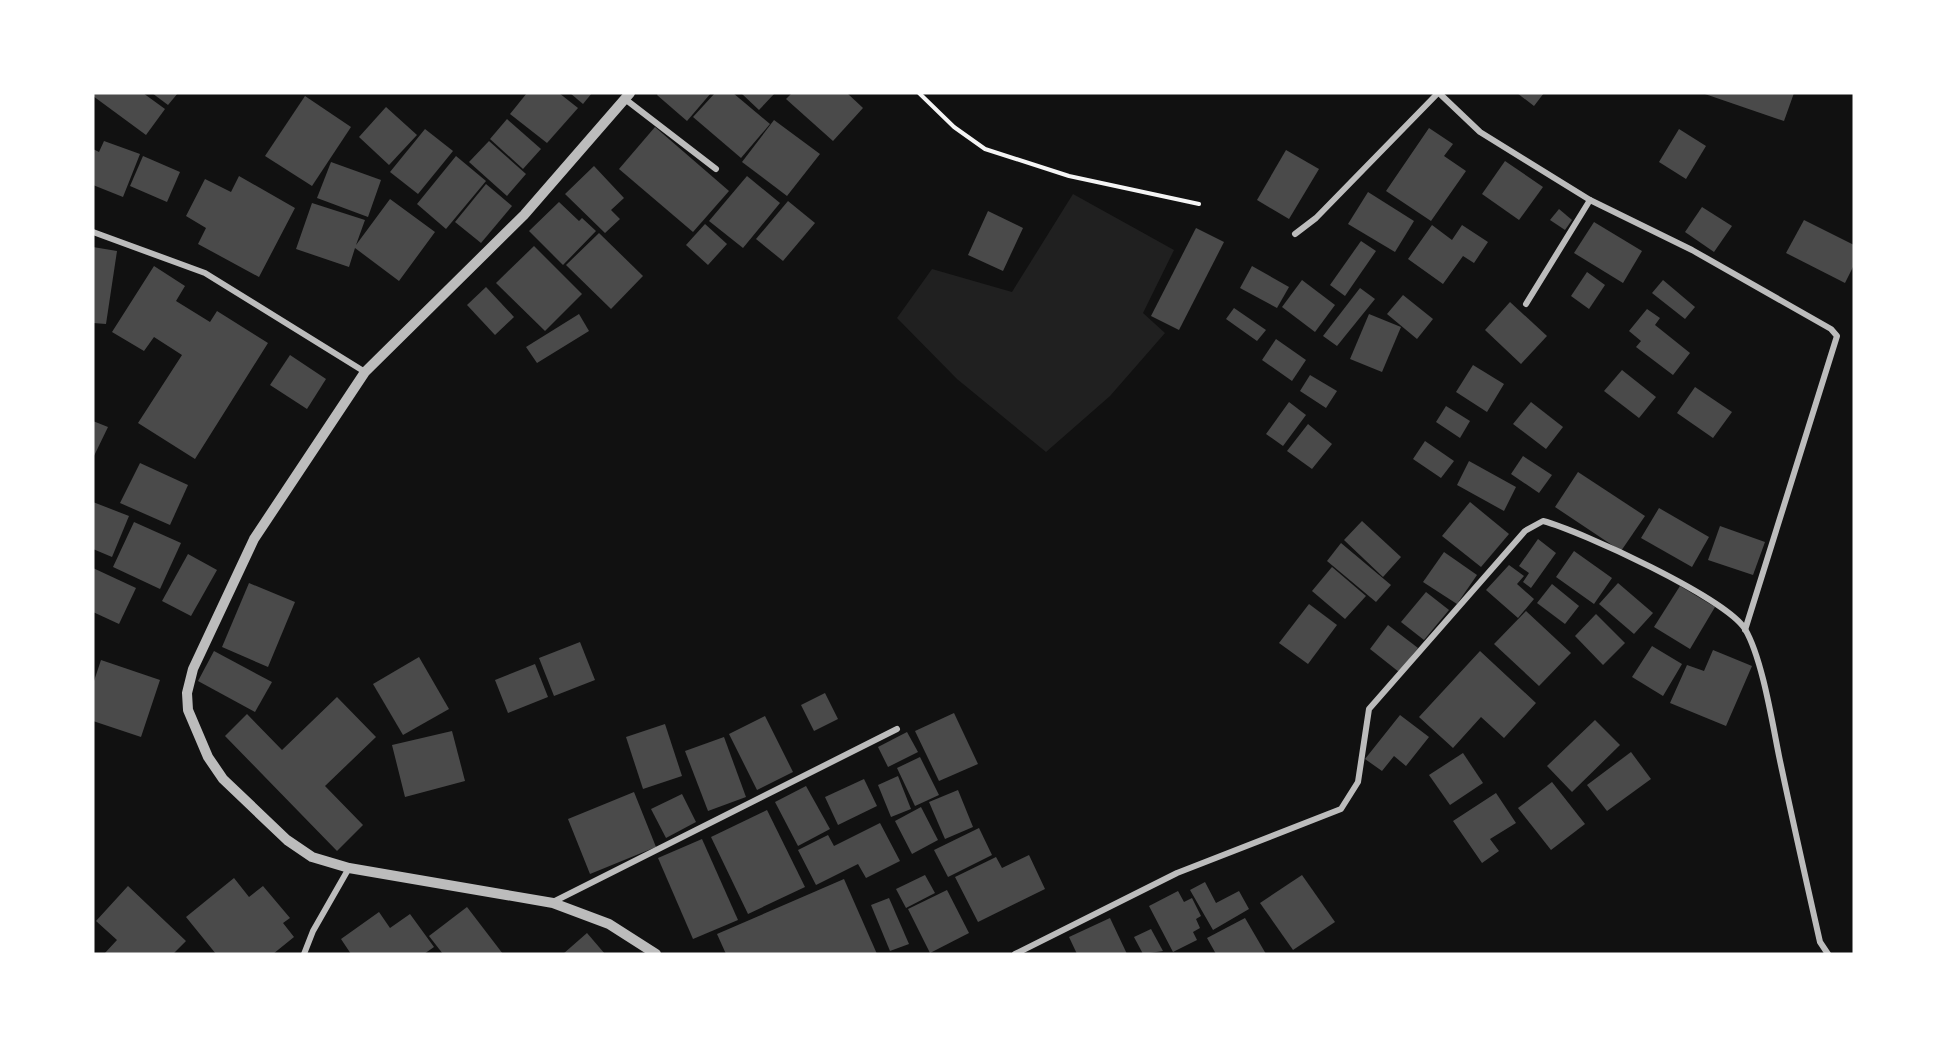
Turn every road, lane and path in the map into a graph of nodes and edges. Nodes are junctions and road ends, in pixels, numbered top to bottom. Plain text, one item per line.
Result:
1 (919, 93) edge
2 (1438, 93) edge
3 (628, 96) edge
4 (716, 169) dead end
5 (1590, 200) junction
6 (1199, 204) dead end
7 (93, 232) edge
8 (1295, 234) dead end
9 (1526, 304) dead end
10 (365, 372) junction
11 (1745, 630) junction
12 (897, 729) dead end
13 (350, 868) junction
14 (553, 903) junction
15 (304, 954) edge
16 (656, 954) edge
17 (1015, 954) edge
18 (1828, 954) edge

1 - 6 path
2 - 5 street
2 - 8 street
3 - 4 street
3 - 10 street
5 - 9 street
5 - 11 street
7 - 10 street
10 - 13 street
11 - 17 street
11 - 18 street
12 - 14 street
13 - 14 street
13 - 15 street
14 - 16 street

